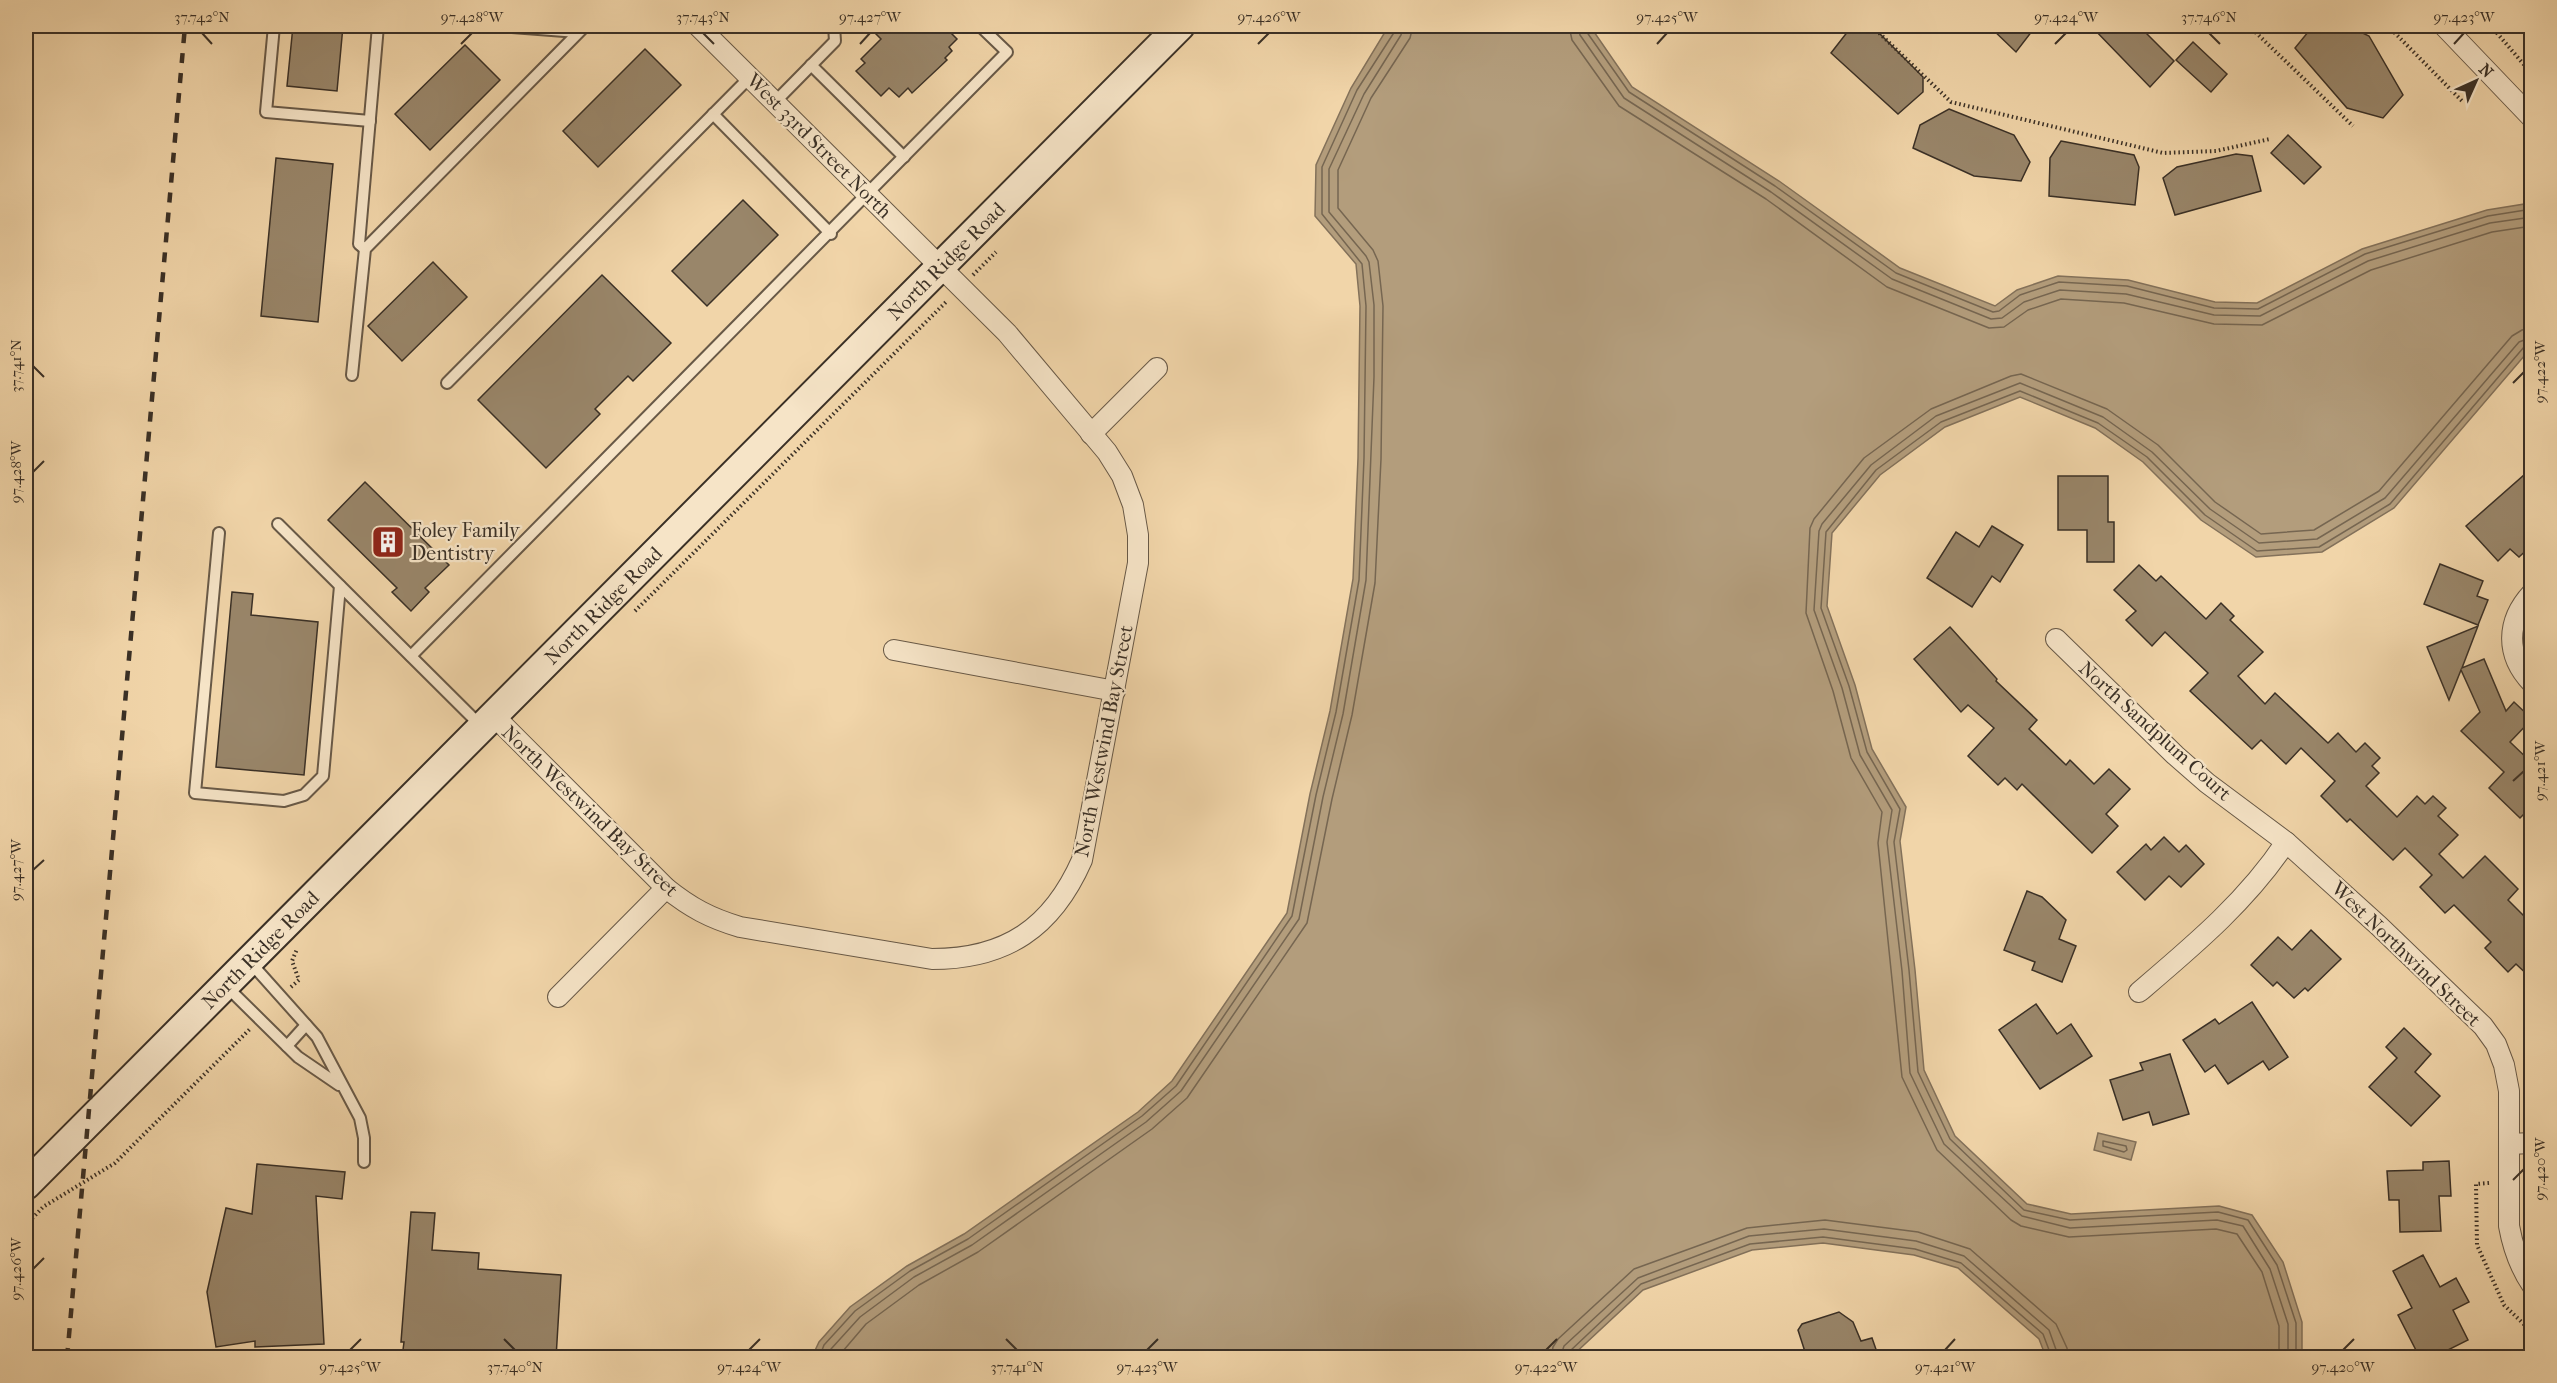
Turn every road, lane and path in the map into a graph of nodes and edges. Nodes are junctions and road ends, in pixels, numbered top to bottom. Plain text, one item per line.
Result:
1 (274, 26) edge
2 (378, 26) edge
3 (498, 26) edge
4 (834, 26) edge
5 (980, 26) edge
6 (1180, 26) edge
7 (1874, 26) edge
8 (2249, 26) edge
9 (2388, 26) edge
10 (2444, 26) edge
11 (2491, 26) edge
12 (582, 29) edge
13 (708, 29) edge
14 (811, 65) junction
15 (2532, 74) edge
16 (750, 77) junction
17 (2462, 101) dead end
18 (775, 102) junction
19 (713, 114) junction
20 (2532, 118) edge
21 (370, 121) junction
22 (2353, 126) dead end
23 (2270, 139) dead end
24 (904, 157) junction
25 (868, 194) junction
26 (831, 234) junction
27 (365, 249) junction
28 (940, 266) junction
29 (1157, 368) dead end
30 (352, 375) dead end
31 (447, 383) dead end
32 (1091, 434) junction
33 (278, 524) dead end
34 (219, 533) dead end
35 (340, 586) junction
36 (2532, 593) edge
37 (2056, 639) dead end
38 (894, 650) dead end
39 (411, 656) junction
40 (2532, 683) edge
41 (1114, 691) junction
42 (488, 722) junction
43 (2286, 842) junction
44 (666, 888) junction
45 (248, 960) junction
46 (225, 985) junction
47 (2139, 992) dead end
48 (558, 997) dead end
49 (306, 1025) junction
50 (286, 1046) junction
51 (342, 1086) junction
52 (2532, 1143) edge
53 (2509, 1144) junction
54 (364, 1161) dead end
55 (2476, 1184) dead end
56 (26, 1185) edge
57 (2532, 1285) edge
58 (2532, 1332) edge

1 - 21 lane
2 - 21 lane
3 - 12 lane
4 - 14 lane
5 - 24 lane
6 - 28 main road, North Ridge Road
7 - 23 path
8 - 22 path
9 - 17 path
10 - 20 street
11 - 15 path
12 - 27 lane
13 - 16 street, West 33rd Street North
14 - 18 lane
14 - 24 lane
16 - 18 street, West 33rd Street North
16 - 19 lane
18 - 25 street, West 33rd Street North
19 - 26 lane
19 - 31 lane
21 - 27 lane
24 - 25 lane
25 - 26 lane
25 - 28 street, West 33rd Street North
26 - 39 lane
27 - 30 lane
28 - 32 street, North Westwind Bay Street
28 - 42 main road, North Ridge Road
29 - 32 street
32 - 41 street, North Westwind Bay Street
33 - 35 lane
34 - 35 lane
35 - 39 lane
36 - 40 street
37 - 43 street, North Sandplum Court
38 - 41 street
39 - 42 lane
41 - 44 street, North Westwind Bay Street
42 - 44 street, North Westwind Bay Street
42 - 45 main road, North Ridge Road
43 - 47 street
43 - 53 street, West Northwind Street
44 - 48 street
45 - 46 main road, North Ridge Road
45 - 49 lane
46 - 50 lane
46 - 56 main road, North Ridge Road
49 - 50 lane
49 - 51 lane
50 - 51 lane
51 - 54 lane
52 - 53 street
53 - 57 street, West Northwind Street
55 - 58 path

